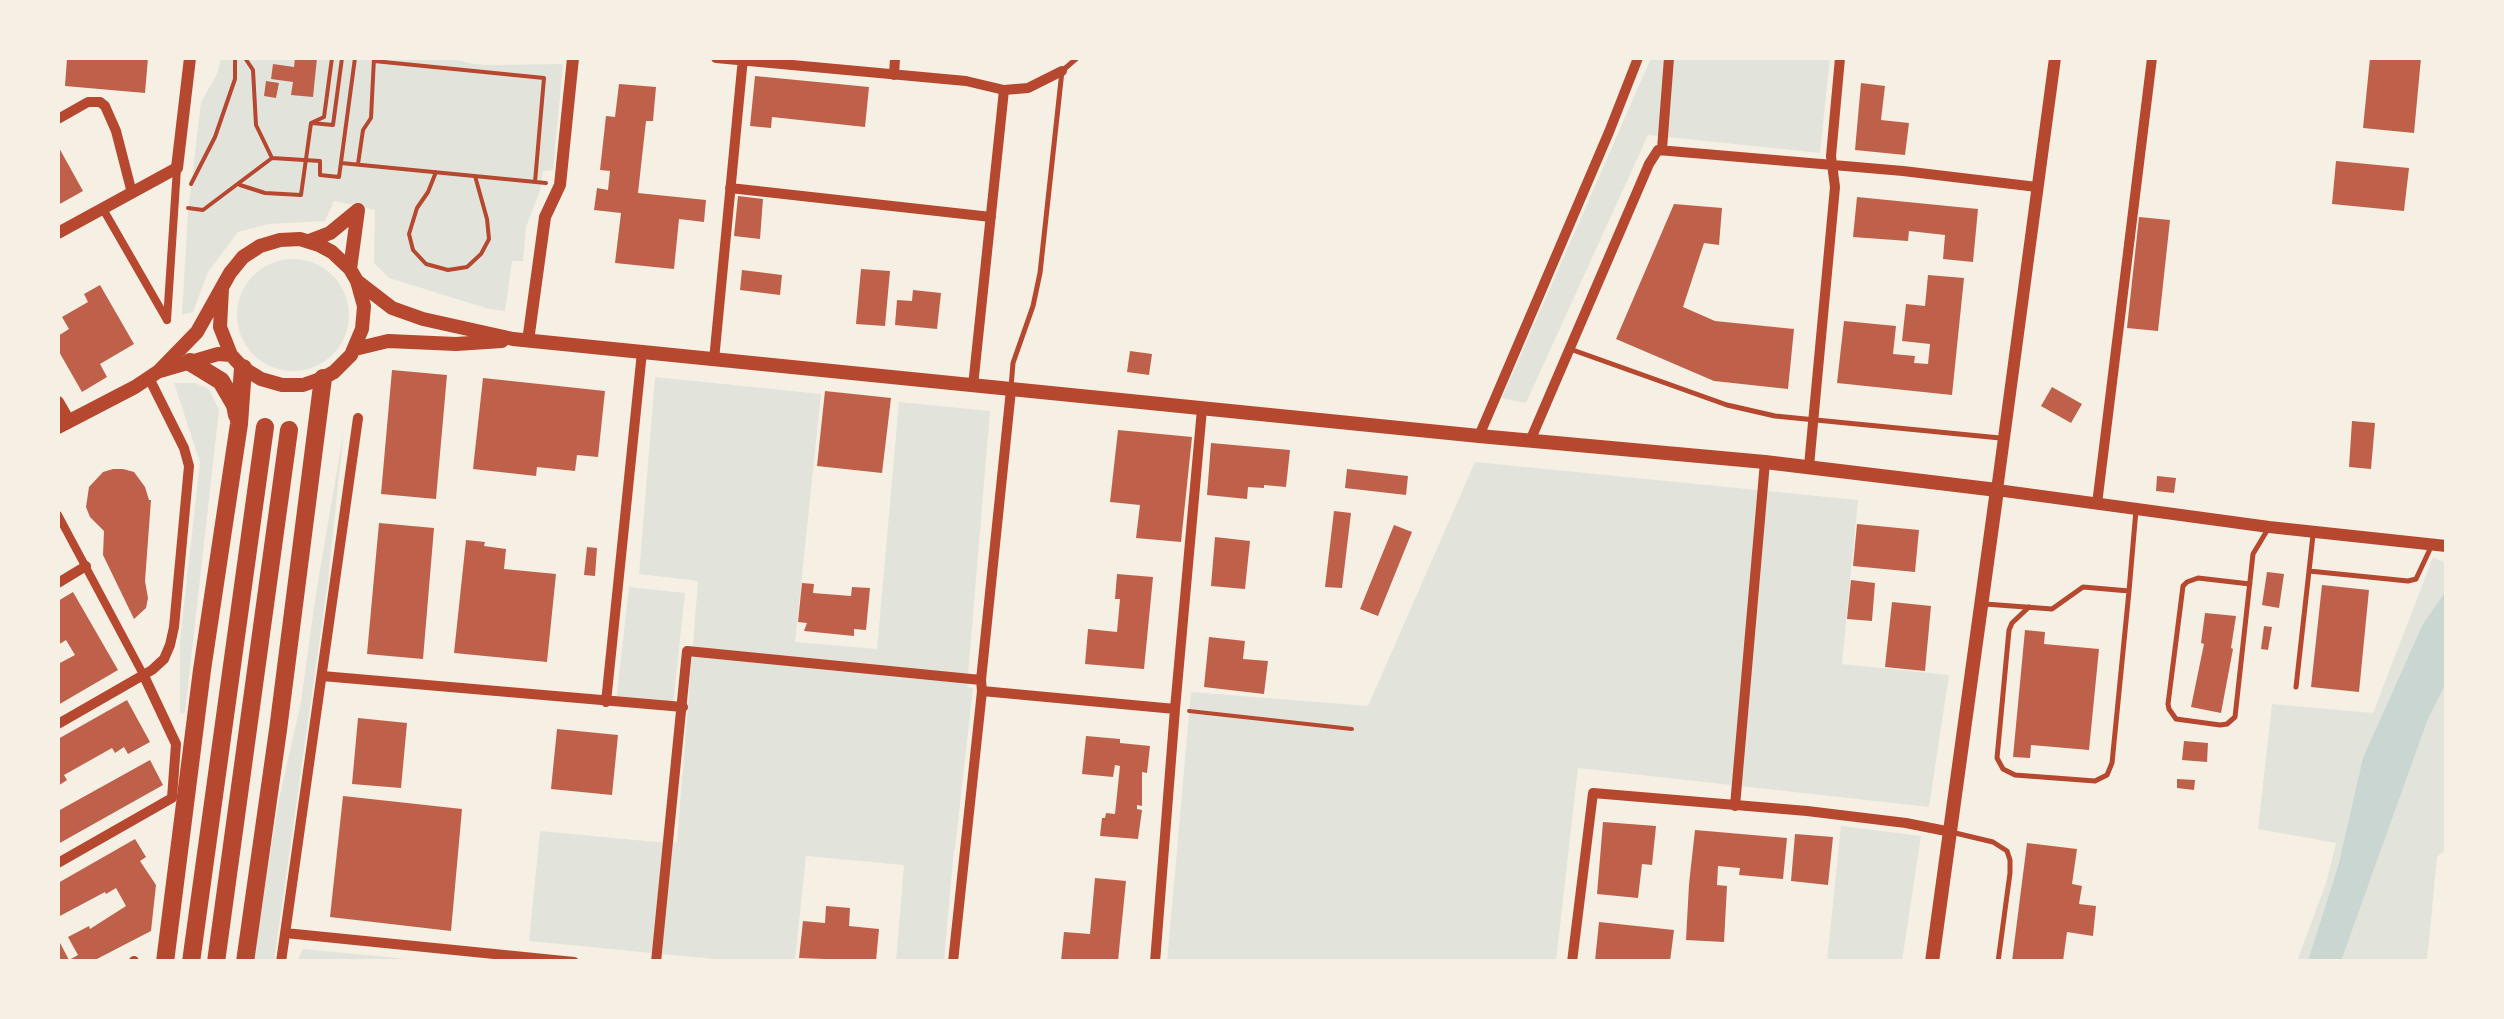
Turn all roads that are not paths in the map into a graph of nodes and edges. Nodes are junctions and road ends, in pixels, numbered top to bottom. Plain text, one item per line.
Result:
1 (190, 58) edge
2 (573, 58) edge
3 (716, 58) edge
4 (895, 58) edge
5 (1077, 58) edge
6 (1638, 58) edge
7 (1669, 58) edge
8 (1840, 58) edge
9 (2055, 58) edge
10 (2152, 58) edge
11 (743, 59) edge
12 (1062, 71) junction
13 (894, 75) junction
14 (1004, 90) junction
15 (58, 119) edge
16 (1662, 149) junction
17 (1832, 166) junction
18 (177, 168) junction
19 (2038, 187) junction
20 (730, 188) junction
21 (132, 193) junction
22 (103, 209) junction
23 (990, 217) junction
24 (58, 233) edge
25 (309, 241) junction
26 (354, 275) junction
27 (222, 289) junction
28 (520, 340) junction
29 (355, 349) junction
30 (1570, 350) junction
31 (642, 352) junction
32 (714, 360) junction
33 (190, 362) junction
34 (237, 362) junction
35 (154, 375) junction
36 (324, 378) junction
37 (973, 386) junction
38 (1010, 390) junction
39 (58, 402) edge
40 (1202, 409) junction
41 (358, 418) dead end
42 (1813, 420) junction
43 (63, 424) edge
44 (239, 424) junction
45 (264, 427) dead end
46 (290, 430) dead end
47 (1479, 436) junction
48 (2004, 438) junction
49 (1530, 441) junction
50 (1764, 462) junction
51 (1809, 466) junction
52 (1997, 490) junction
53 (2097, 504) junction
54 (2136, 510) junction
55 (58, 515) edge
56 (2269, 527) junction
57 (2314, 532) junction
58 (2440, 546) edge
59 (86, 566) junction
60 (2309, 571) junction
61 (58, 582) edge
62 (2250, 584) junction
63 (2129, 591) junction
64 (1982, 604) junction
65 (2029, 608) junction
66 (144, 676) junction
67 (322, 676) junction
68 (982, 686) junction
69 (2296, 687) dead end
70 (606, 702) junction
71 (682, 707) junction
72 (1174, 709) junction
73 (58, 724) edge
74 (1734, 806) junction
75 (1951, 832) junction
76 (58, 863) edge
77 (284, 934) junction
78 (453, 956) edge
79 (165, 962) edge
80 (190, 962) edge
81 (216, 962) edge
82 (245, 962) edge
83 (281, 962) edge
84 (574, 962) edge
85 (656, 962) edge
86 (952, 962) edge
87 (1155, 962) edge
88 (1572, 962) edge
89 (1932, 962) edge
90 (1998, 962) edge

1 - 18 street
2 - 28 street
3 - 11 street
4 - 13 street
5 - 12 lane
6 - 47 street
7 - 16 street
8 - 17 street
9 - 19 street
10 - 53 street
11 - 13 street
11 - 20 street
12 - 14 street
12 - 38 lane
13 - 14 street
14 - 23 street
15 - 21 street
16 - 17 street
16 - 30 street
17 - 19 street
17 - 42 street
18 - 21 street
18 - 22 street
19 - 48 street
20 - 23 street
20 - 32 street
21 - 22 street
22 - 24 street
23 - 37 street
25 - 26 main road
25 - 26 main road
25 - 27 main road
26 - 28 main road
26 - 29 main road
27 - 34 main road
27 - 35 main road
28 - 29 main road
28 - 31 main road
29 - 36 main road
30 - 42 lane
30 - 49 street
31 - 32 main road
31 - 70 street
32 - 37 main road
33 - 34 main road
33 - 35 main road
33 - 44 highway
34 - 36 main road
34 - 44 highway
35 - 43 main road
35 - 66 street
36 - 82 highway
37 - 38 main road
38 - 40 main road
38 - 68 street
39 - 43 street
40 - 47 main road
40 - 72 street
41 - 67 street
42 - 48 lane
42 - 51 street
44 - 79 highway
45 - 80 highway
46 - 81 highway
47 - 49 main road
48 - 52 street
49 - 50 main road
50 - 51 main road
50 - 74 street
51 - 52 main road
52 - 53 street
52 - 64 main road
53 - 54 street
54 - 56 street
54 - 63 lane
55 - 59 street
56 - 57 street
56 - 62 lane
57 - 58 street
57 - 60 lane
58 - 60 lane
59 - 61 street
59 - 66 street
60 - 69 lane
62 - 62 lane
63 - 65 lane
63 - 65 lane
64 - 65 lane
64 - 75 main road
66 - 73 street
66 - 76 street
67 - 70 street
67 - 77 street
68 - 71 street
68 - 72 street
68 - 86 street
70 - 71 street
71 - 85 street
72 - 87 street
74 - 75 street
74 - 88 street
75 - 89 main road
75 - 90 lane
77 - 78 street
77 - 83 street
78 - 84 street

